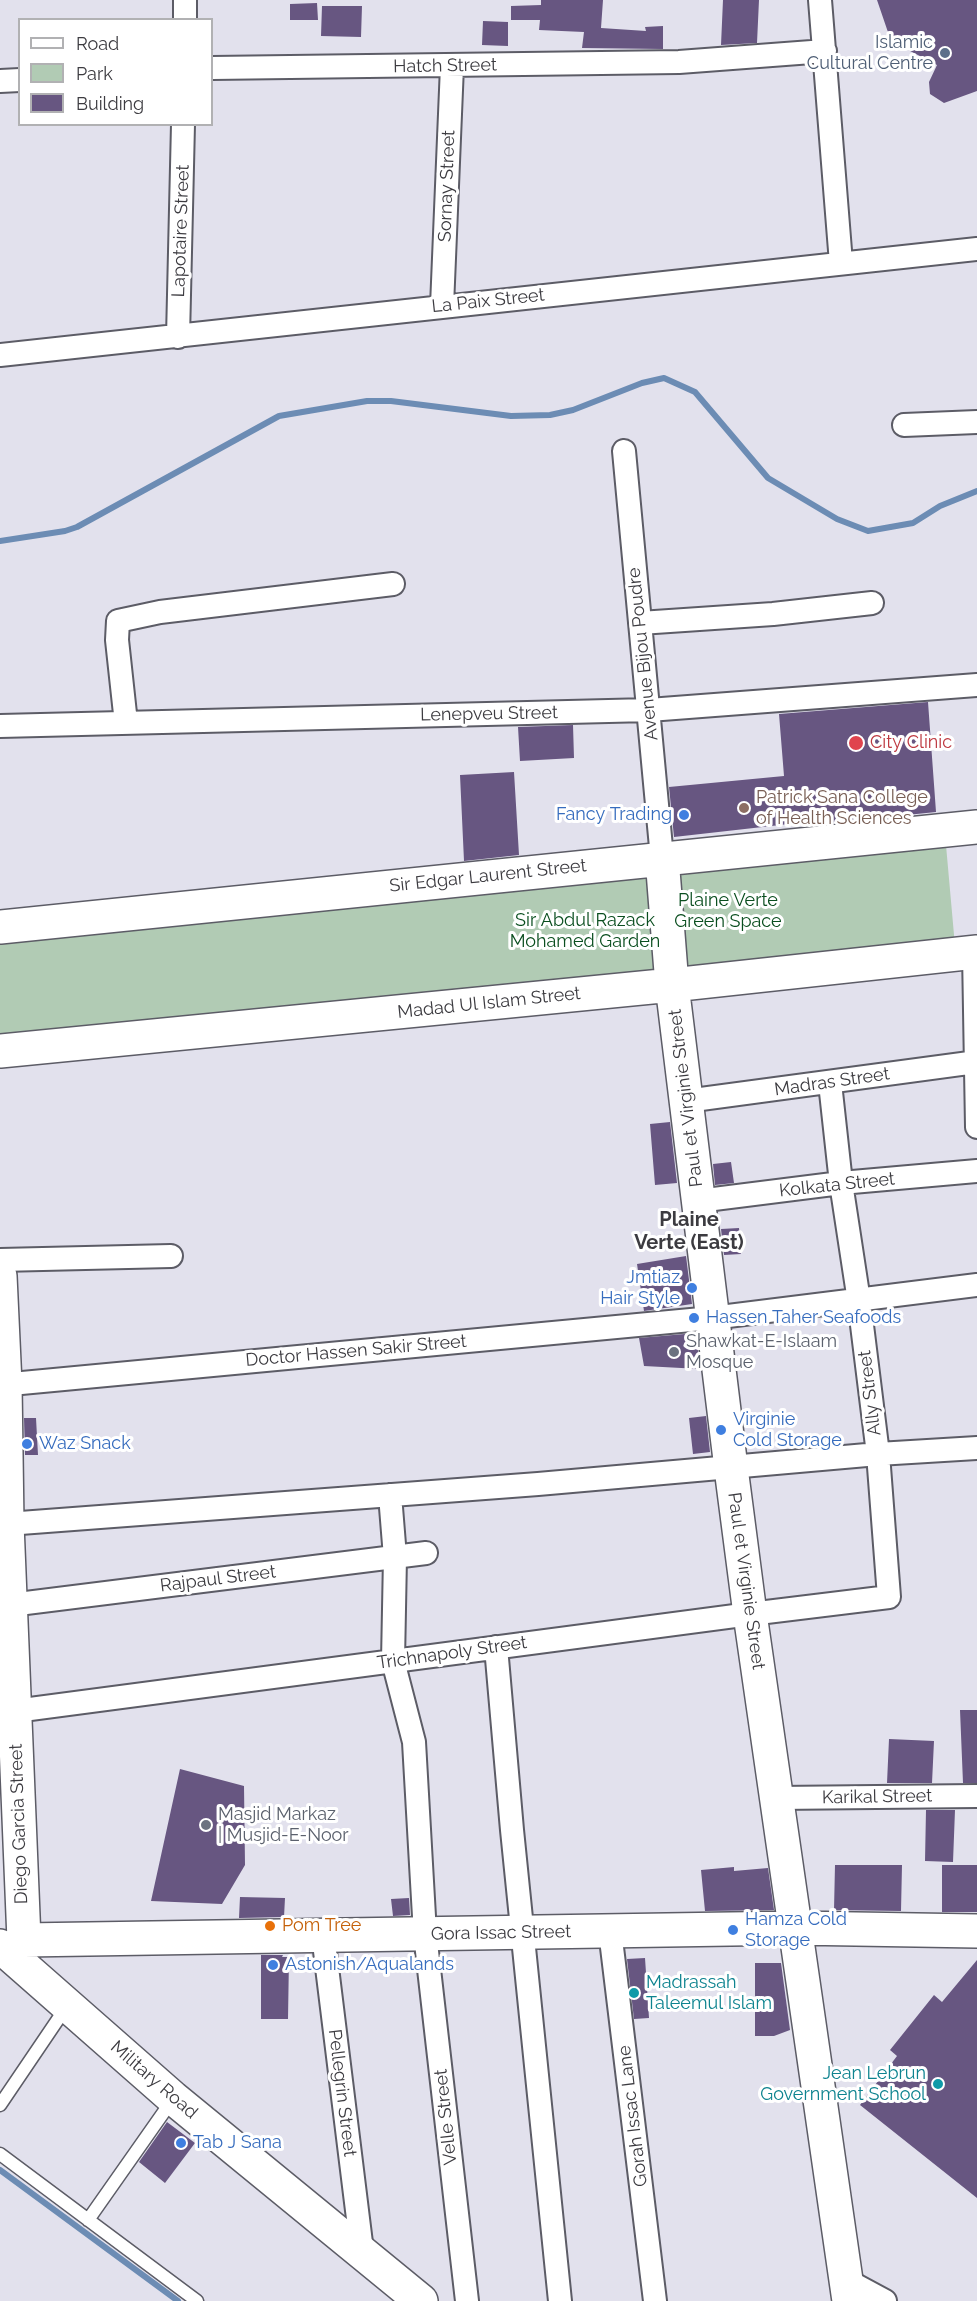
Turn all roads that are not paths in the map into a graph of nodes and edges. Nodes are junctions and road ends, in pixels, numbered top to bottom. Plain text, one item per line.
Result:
1 (185, 0) edge
2 (820, 0) edge
3 (185, 18) edge
4 (825, 51) junction
5 (452, 66) junction
6 (213, 68) edge
7 (18, 80) edge
8 (0, 81) edge
9 (183, 126) edge
10 (977, 249) edge
11 (841, 263) junction
12 (442, 306) junction
13 (178, 337) junction
14 (0, 355) edge
15 (977, 422) edge
16 (904, 425) dead end
17 (624, 451) dead end
18 (393, 584) dead end
19 (872, 603) dead end
20 (640, 623) junction
21 (977, 685) edge
22 (649, 710) junction
23 (126, 723) junction
24 (0, 726) edge
25 (977, 827) edge
26 (662, 858) junction
27 (0, 927) edge
28 (975, 952) edge
29 (672, 985) junction
30 (0, 1051) edge
31 (976, 1063) edge
32 (830, 1083) junction
33 (686, 1101) junction
34 (977, 1127) edge
35 (977, 1171) edge
36 (841, 1184) junction
37 (698, 1201) junction
38 (171, 1256) dead end
39 (0, 1260) edge
40 (0, 1276) edge
41 (977, 1285) edge
42 (859, 1301) junction
43 (712, 1318) junction
44 (3, 1384) edge
45 (977, 1448) edge
46 (878, 1454) junction
47 (731, 1468) junction
48 (390, 1496) junction
49 (7, 1524) junction
50 (426, 1553) dead end
51 (395, 1557) junction
52 (4, 1558) edge
53 (889, 1597) joint
54 (10, 1605) junction
55 (750, 1614) junction
56 (496, 1647) junction
57 (393, 1661) junction
58 (15, 1711) junction
59 (977, 1796) edge
60 (776, 1798) junction
61 (795, 1928) junction
62 (610, 1931) junction
63 (977, 1931) edge
64 (524, 1932) junction
65 (425, 1934) junction
66 (323, 1935) junction
67 (12, 1943) edge
68 (68, 2005) junction
69 (173, 2098) junction
70 (0, 2105) edge
71 (0, 2154) edge
72 (88, 2220) junction
73 (362, 2251) junction
74 (847, 2290) edge
75 (197, 2301) edge
76 (422, 2301) edge
77 (467, 2301) edge
78 (560, 2301) edge
79 (655, 2301) edge
80 (885, 2301) edge

1 - 3 street
2 - 4 street
4 - 5 street, Hatch Street
4 - 11 street
5 - 6 street, Hatch Street
5 - 12 street, Sornay Street
7 - 8 street
9 - 13 street, Lapotaire Street
10 - 11 street, La Paix Street
11 - 12 street, La Paix Street
12 - 13 street, La Paix Street
13 - 14 street, La Paix Street
15 - 16 street
17 - 20 street, Avenue Bijou Poudre
18 - 23 street
19 - 20 street
20 - 22 street, Avenue Bijou Poudre
21 - 22 street, Lenepveu Street
22 - 23 street, Lenepveu Street
22 - 26 street, Avenue Bijou Poudre
23 - 24 street, Lenepveu Street
25 - 26 street, Sir Edgar Laurent Street
26 - 27 street, Sir Edgar Laurent Street
26 - 29 street, Paul et Virginie Street
28 - 29 street, Madad Ul Islam Street
28 - 31 street
29 - 30 street, Madad Ul Islam Street
29 - 33 street, Paul et Virginie Street
31 - 32 street, Madras Street
31 - 34 street
32 - 33 street, Madras Street
32 - 36 street, Ally Street
33 - 37 street, Paul et Virginie Street
35 - 36 street, Kolkata Street
36 - 37 street, Kolkata Street
36 - 42 street, Ally Street
37 - 43 street, Paul et Virginie Street
38 - 39 street
40 - 44 street, Diego Garcia Street
41 - 42 street, Doctor Hassen Sakir Street
42 - 43 street, Doctor Hassen Sakir Street
42 - 46 street, Ally Street
43 - 44 street, Doctor Hassen Sakir Street
43 - 47 street, Paul et Virginie Street
44 - 49 street, Diego Garcia Street
45 - 46 street
46 - 47 street
46 - 53 street, Ally Street
47 - 48 street
47 - 55 street, Paul et Virginie Street
48 - 49 street
48 - 51 street, Velle Street
49 - 52 street, Diego Garcia Street
50 - 51 street, Rajpaul Street
51 - 54 street, Rajpaul Street
51 - 57 street, Velle Street
52 - 54 street, Diego Garcia Street
53 - 55 street, Trichnapoly Street
54 - 58 street, Diego Garcia Street
55 - 56 street, Trichnapoly Street
55 - 60 street, Paul et Virginie Street
56 - 57 street, Trichnapoly Street
56 - 64 street
57 - 58 street, Trichnapoly Street
57 - 65 street, Velle Street
58 - 67 street, Diego Garcia Street
59 - 60 street, Karikal Street
60 - 61 street, Paul et Virginie Street
61 - 62 street, Gora Issac Street
61 - 63 street, Gora Issac Street
61 - 74 street, Paul et Virginie Street
62 - 64 street, Gora Issac Street
62 - 79 street, Gorah Issac Lane
64 - 65 street, Gora Issac Street
64 - 78 street
65 - 66 street, Gora Issac Street
65 - 77 street, Velle Street
66 - 67 street, Gora Issac Street
66 - 73 street, Pellegrin Street
67 - 68 street, Military Road
68 - 69 street, Military Road
68 - 70 lane
69 - 72 lane
69 - 73 street, Military Road
71 - 72 lane
72 - 75 lane
73 - 76 street, Military Road
74 - 80 street

